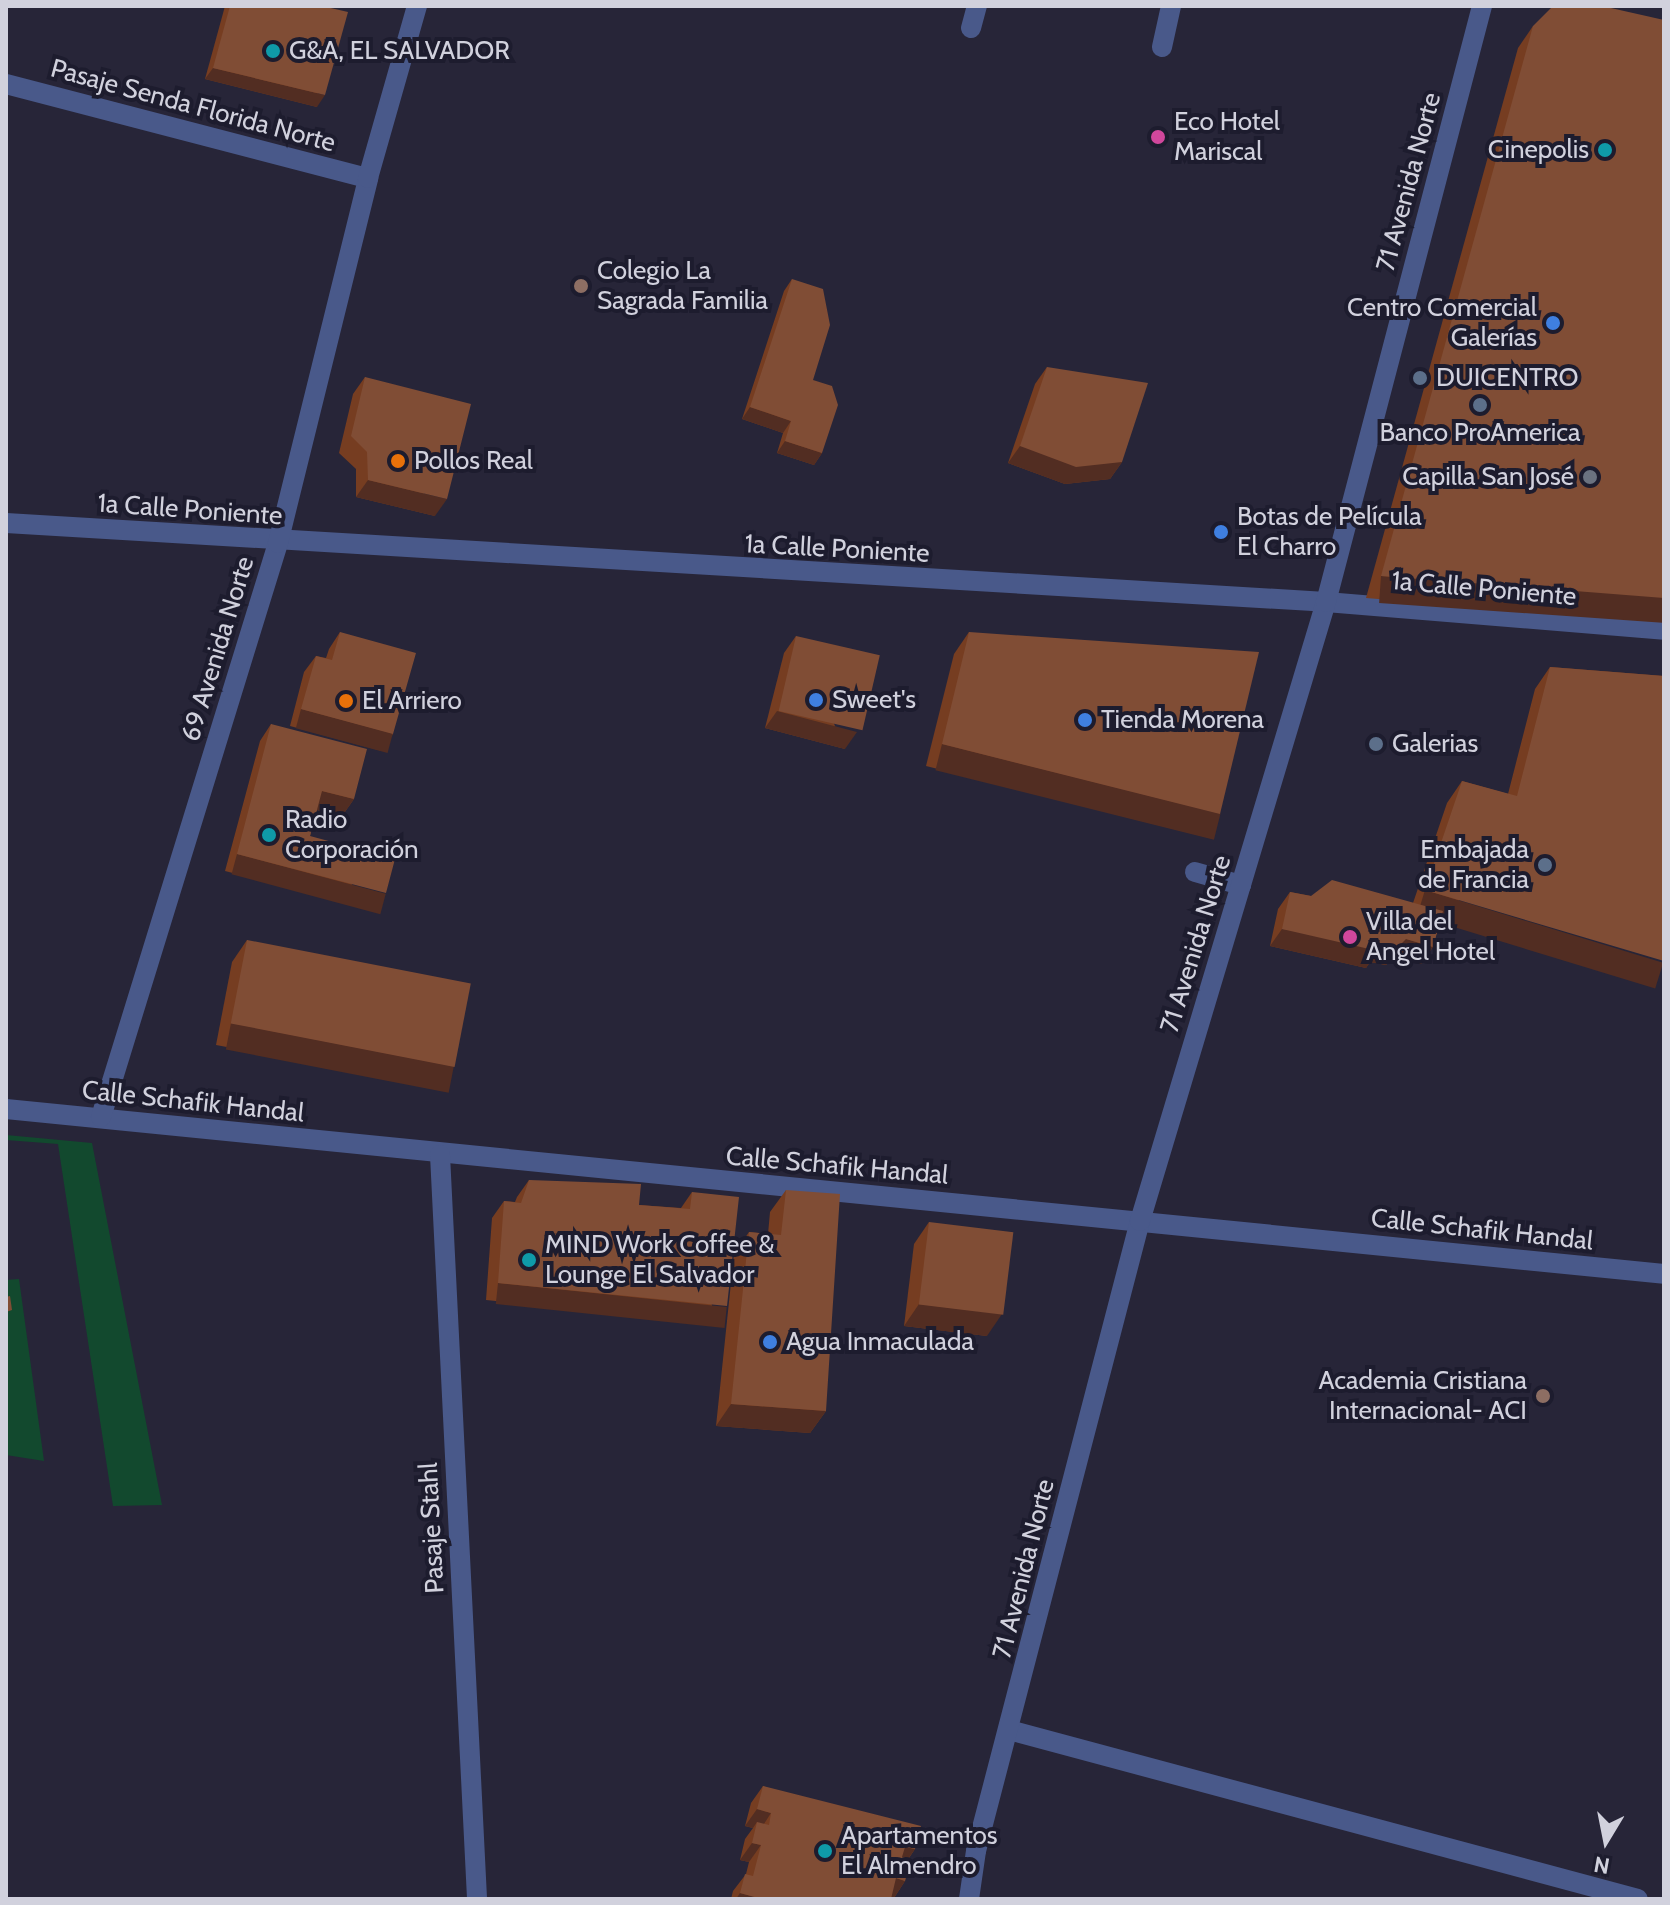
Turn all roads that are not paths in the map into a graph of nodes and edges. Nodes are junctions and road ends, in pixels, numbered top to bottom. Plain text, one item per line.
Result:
1 (417, 6) edge
2 (977, 6) edge
3 (1171, 6) edge
4 (1482, 6) edge
5 (971, 28) dead end
6 (1162, 47) dead end
7 (6, 84) edge
8 (368, 178) junction
9 (6, 523) edge
10 (278, 543) junction
11 (1326, 602) junction
12 (1664, 630) edge
13 (1195, 872) dead end
14 (1241, 885) junction
15 (6, 1109) edge
16 (101, 1117) junction
17 (440, 1155) junction
18 (1140, 1221) junction
19 (1664, 1274) edge
20 (1009, 1730) junction
21 (477, 1899) edge
22 (969, 1899) edge
23 (1638, 1899) edge

1 - 8 street, 69 Avenida Norte
2 - 5 street
3 - 6 street
4 - 11 street, 71 Avenida Norte
7 - 8 street, Pasaje Senda Florida Norte
8 - 10 street, 69 Avenida Norte
9 - 10 street, 1a Calle Poniente
10 - 11 street, 1a Calle Poniente
10 - 16 street, 69 Avenida Norte
11 - 12 street, 1a Calle Poniente
11 - 14 street, 71 Avenida Norte
13 - 14 street
14 - 18 street, 71 Avenida Norte
15 - 16 street, Calle Schafik Handal
16 - 17 street, Calle Schafik Handal
17 - 18 street, Calle Schafik Handal
17 - 21 street, Pasaje Stahl
18 - 19 street, Calle Schafik Handal
18 - 20 street, 71 Avenida Norte
20 - 22 street, 71 Avenida Norte
20 - 23 street

